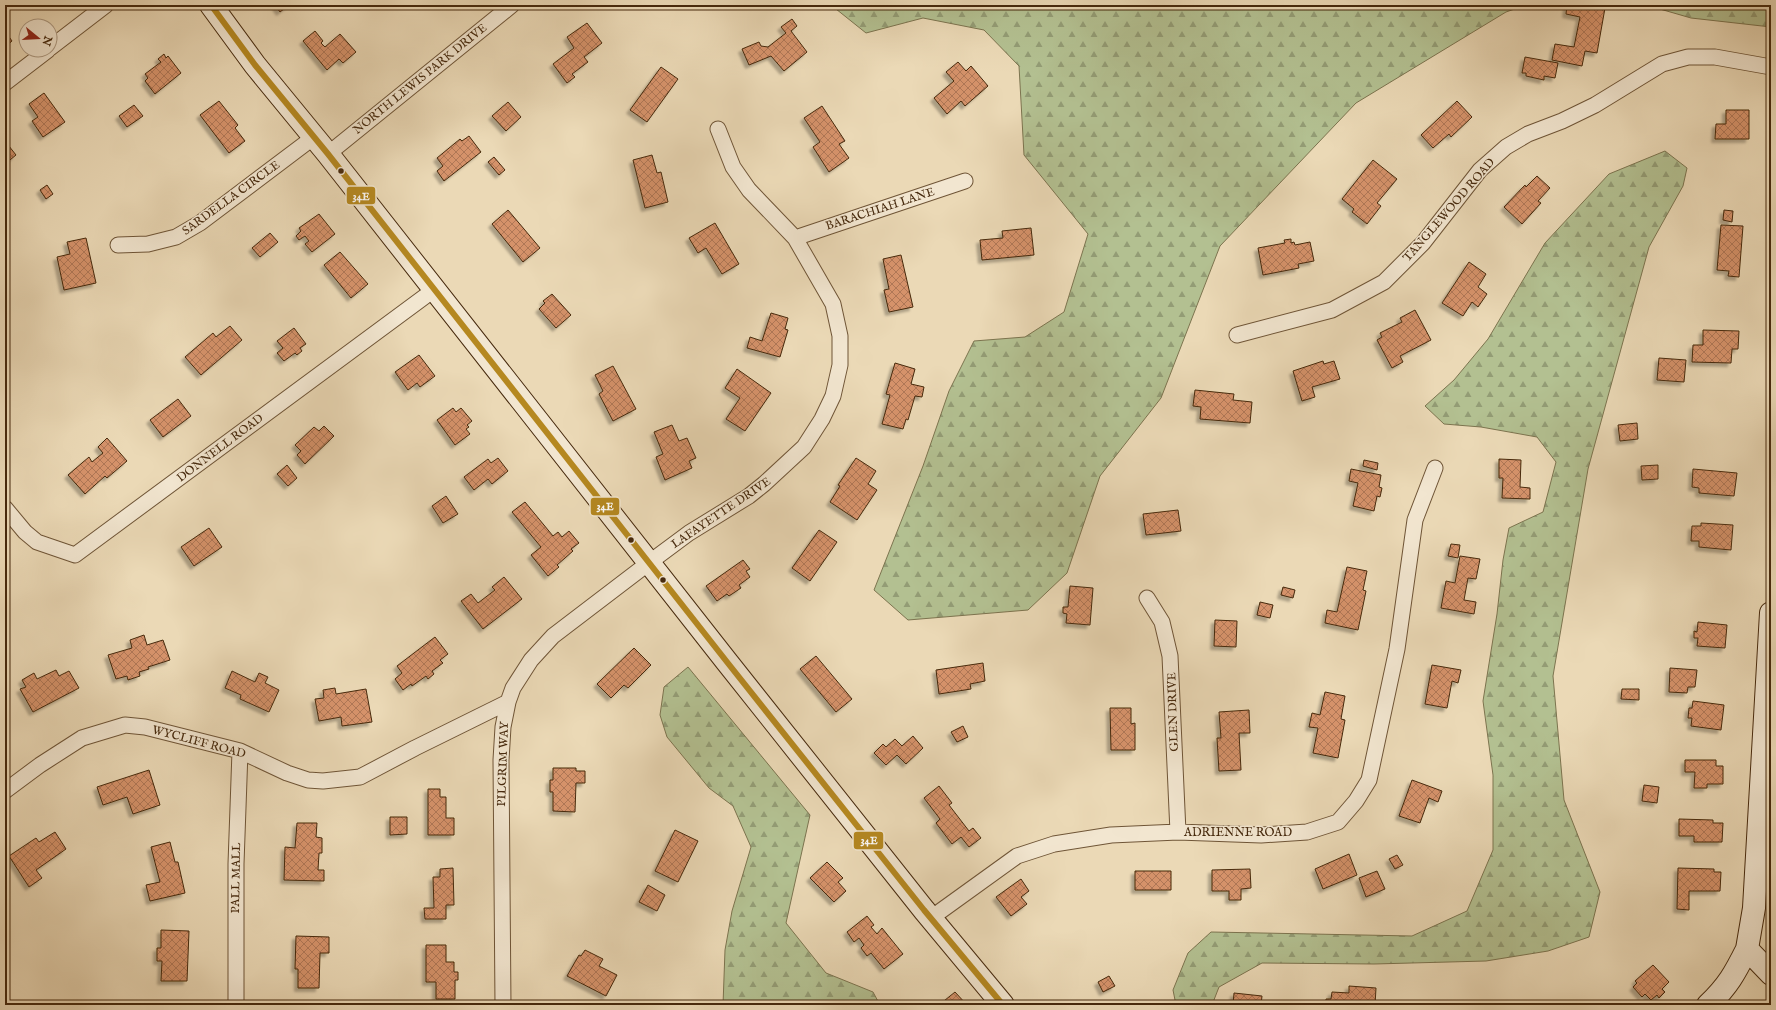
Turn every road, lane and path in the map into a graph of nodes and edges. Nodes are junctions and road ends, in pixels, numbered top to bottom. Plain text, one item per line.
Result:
1 (106, 5) edge
2 (211, 5) edge
3 (512, 5) edge
4 (58, 42) edge
5 (38, 58) edge
6 (1771, 67) edge
7 (5, 83) edge
8 (718, 128) dead end
9 (314, 137) junction
10 (328, 154) junction
11 (965, 181) dead end
12 (795, 238) junction
13 (118, 245) dead end
14 (435, 289) junction
15 (1237, 334) dead end
16 (1435, 468) dead end
17 (5, 508) edge
18 (650, 562) junction
19 (1146, 598) dead end
20 (1771, 613) edge
21 (508, 702) junction
22 (240, 751) junction
23 (5, 791) edge
24 (1178, 832) junction
25 (931, 918) junction
26 (1747, 949) junction
27 (1771, 974) edge
28 (236, 1005) edge
29 (503, 1005) edge
30 (1003, 1005) edge
31 (1708, 1005) edge

1 - 4 street
2 - 9 main road
3 - 10 street, NORTH LEWIS PARK DRIVE
5 - 7 street
6 - 15 street, TANGLEWOOD ROAD
8 - 12 street, LAFAYETTE DRIVE
9 - 10 main road
9 - 13 street, SARDELLA CIRCLE
10 - 14 main road
11 - 12 street, BARACHIAH LANE
12 - 18 street, LAFAYETTE DRIVE
14 - 17 street, DONNELL ROAD
14 - 18 main road
16 - 24 street, ADRIENNE ROAD
18 - 21 street, PILGRIM WAY
18 - 25 main road
19 - 24 street, GLEN DRIVE
20 - 26 main road
21 - 22 street, WYCLIFF ROAD
21 - 29 street, PILGRIM WAY
22 - 23 street, WYCLIFF ROAD
22 - 28 street, PALL MALL
24 - 25 street, ADRIENNE ROAD
25 - 30 main road
26 - 27 main road
26 - 31 main road

